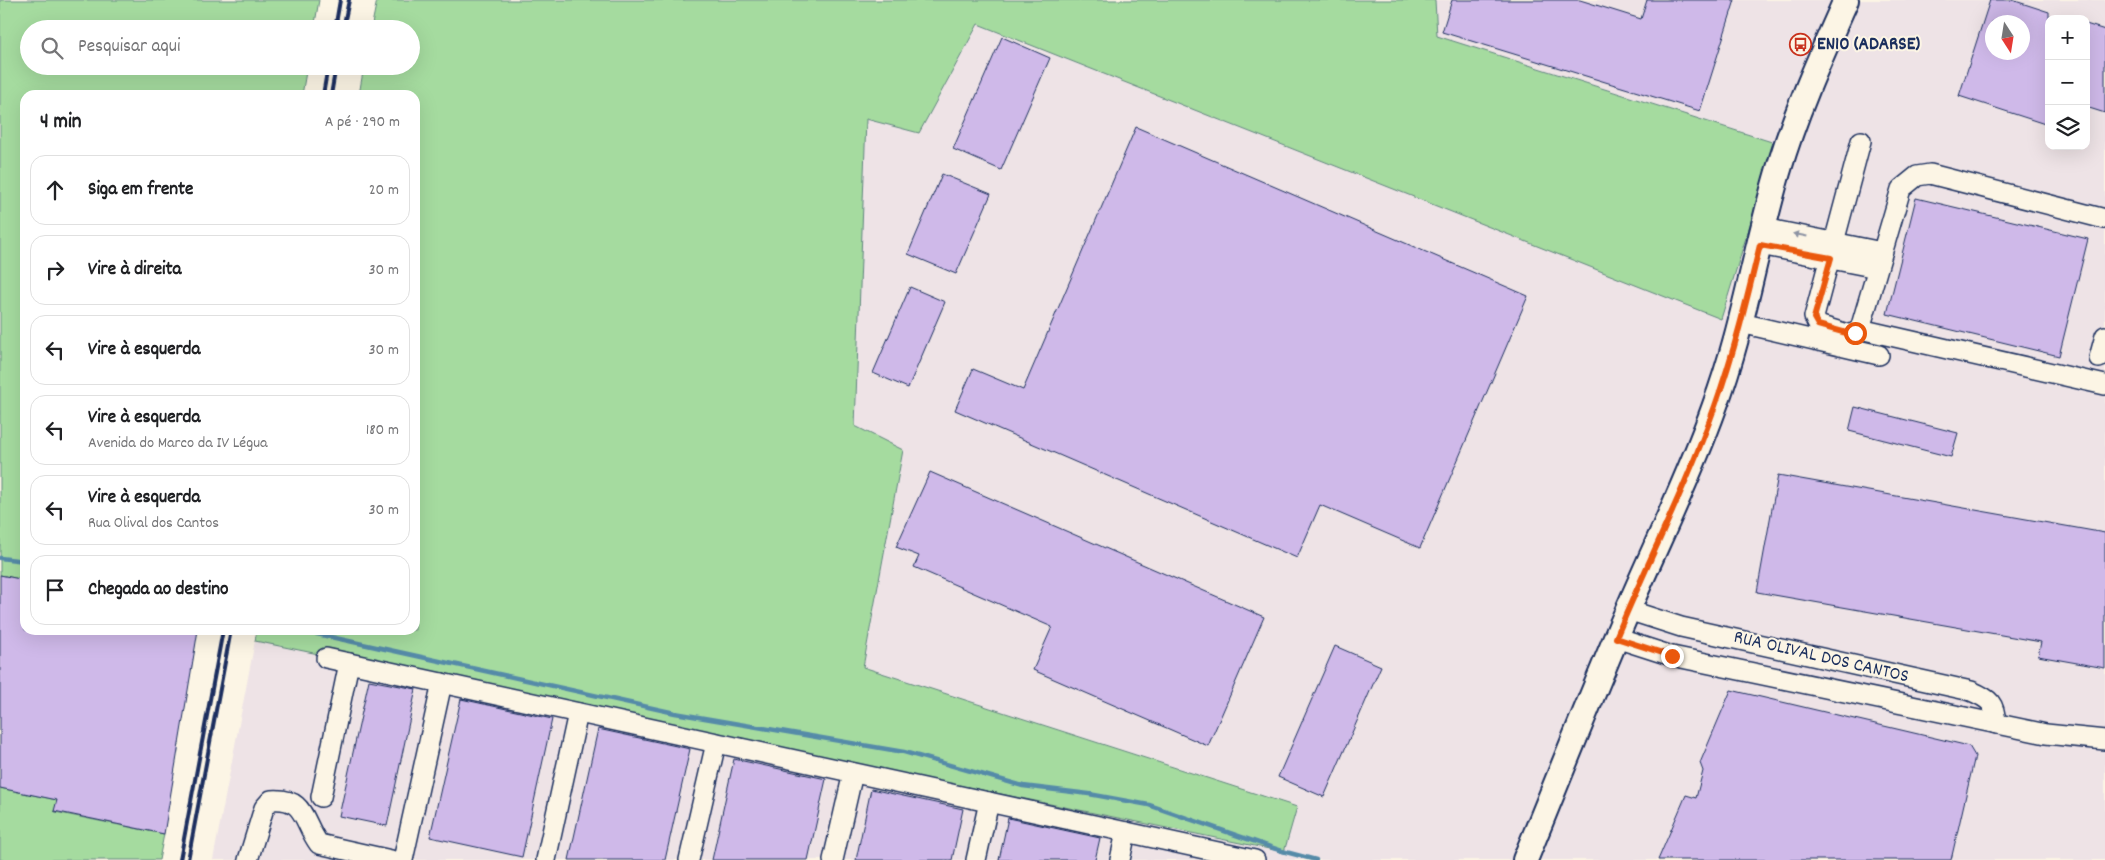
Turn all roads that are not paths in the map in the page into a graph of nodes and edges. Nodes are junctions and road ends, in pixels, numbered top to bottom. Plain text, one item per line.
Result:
1 (1846, 0) edge
2 (1861, 141) dead end
3 (2105, 220) edge
4 (1762, 237) junction
5 (1833, 250) junction
6 (1879, 260) junction
7 (1741, 323) junction
8 (1860, 329) junction
9 (2105, 336) edge
10 (1879, 355) dead end
11 (2099, 358) dead end
12 (2105, 385) edge
13 (1628, 610) junction
14 (1616, 638) junction
15 (326, 658) dead end
16 (349, 663) junction
17 (442, 683) junction
18 (578, 713) junction
19 (1996, 724) junction
20 (2105, 740) edge
21 (716, 743) junction
22 (853, 772) junction
23 (320, 797) dead end
24 (989, 802) junction
25 (1126, 832) junction
26 (248, 860) edge
27 (391, 860) edge
28 (403, 860) edge
29 (546, 860) edge
30 (689, 860) edge
31 (833, 860) edge
32 (976, 860) edge
33 (1120, 860) edge
34 (1255, 860) edge
35 (1525, 860) edge

1 - 4 main road
2 - 5 street
3 - 6 street
4 - 5 street
4 - 7 main road
5 - 6 street
5 - 8 street
6 - 8 street
7 - 10 street
7 - 13 main road
8 - 12 street
9 - 11 street
13 - 14 main road
13 - 19 street, RUA OLIVAL DOS CANTOS
14 - 19 street, RUA OLIVAL DOS CANTOS
14 - 35 main road
15 - 16 street
16 - 17 street
16 - 23 street
17 - 18 street
17 - 28 street
18 - 21 street
18 - 29 street
19 - 20 street, RUA OLIVAL DOS CANTOS
21 - 22 street
21 - 30 street
22 - 24 street
22 - 31 street
24 - 25 street
24 - 32 street
25 - 33 street
25 - 34 street
26 - 27 street

